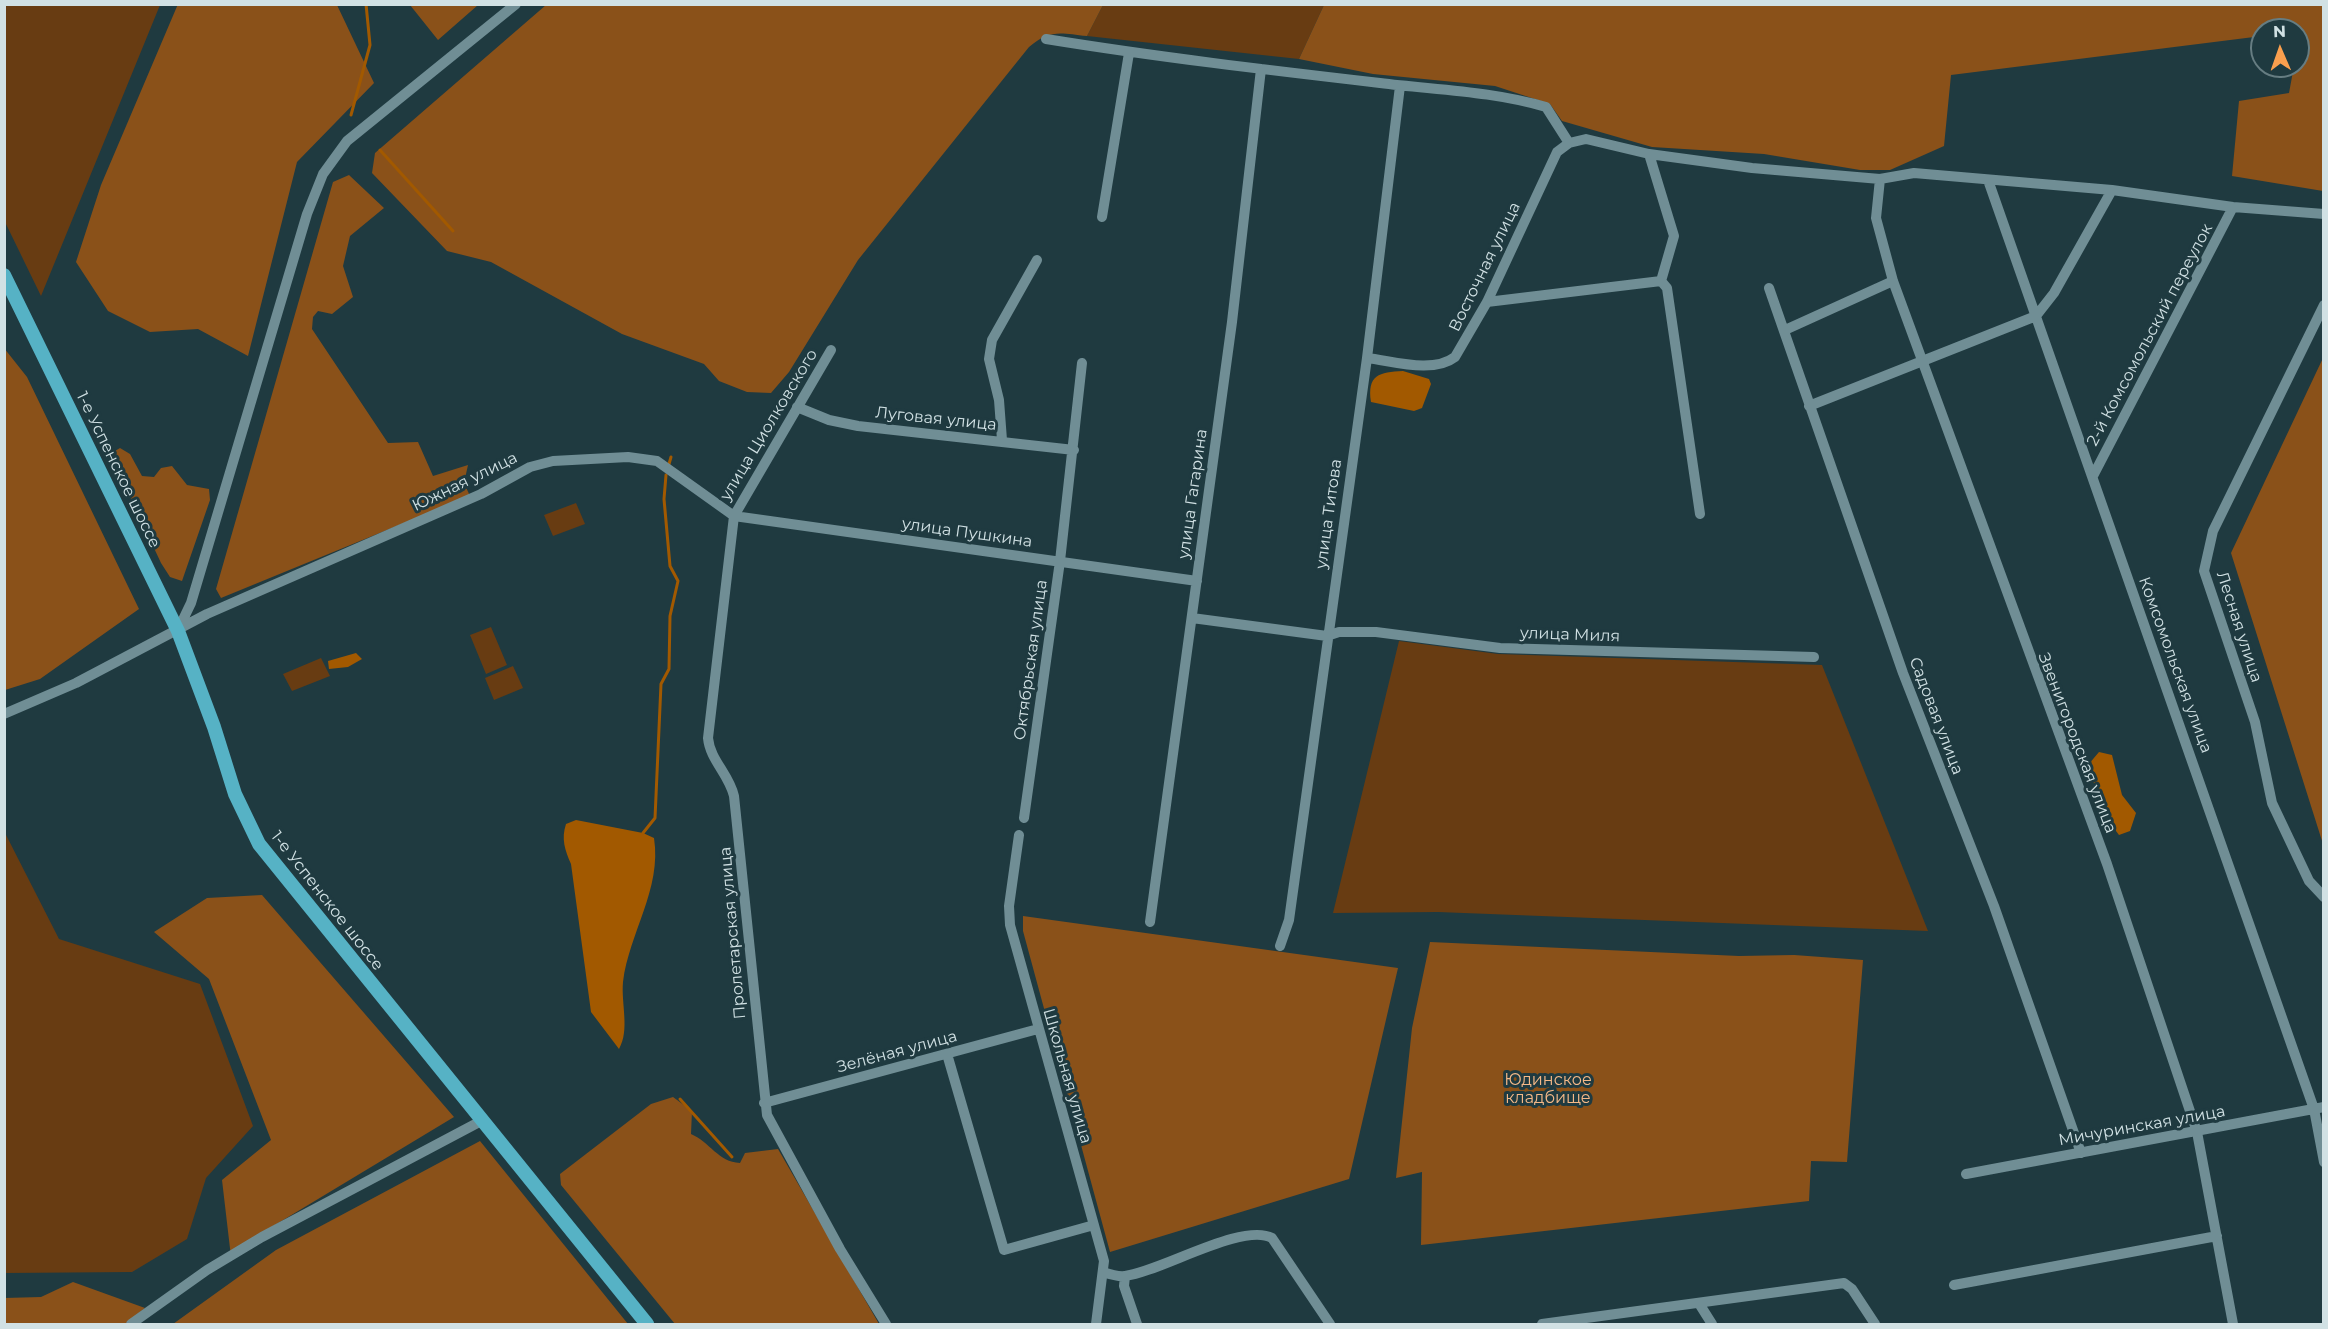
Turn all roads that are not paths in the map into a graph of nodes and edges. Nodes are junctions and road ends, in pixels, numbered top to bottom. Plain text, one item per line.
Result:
1 (516, 4) edge
2 (1046, 39) dead end
3 (1129, 53) junction
4 (1261, 69) junction
5 (1400, 86) junction
6 (1569, 143) junction
7 (1649, 154) junction
8 (1880, 179) junction
9 (1988, 180) junction
10 (2112, 190) junction
11 (2233, 207) junction
12 (2324, 214) edge
13 (1102, 217) dead end
14 (1037, 260) dead end
15 (4, 275) edge
16 (1661, 281) junction
17 (1893, 281) junction
18 (1769, 288) dead end
19 (1487, 302) junction
20 (2324, 304) edge
21 (2036, 316) junction
22 (1785, 330) junction
23 (831, 350) dead end
24 (1367, 358) junction
25 (1922, 362) junction
26 (1082, 363) dead end
27 (1809, 406) junction
28 (797, 407) junction
29 (1002, 441) junction
30 (1074, 450) junction
31 (2093, 476) junction
32 (1700, 514) dead end
33 (734, 516) junction
34 (1060, 561) junction
35 (1197, 581) junction
36 (1192, 618) junction
37 (178, 631) junction
38 (1327, 636) junction
39 (1814, 657) dead end
40 (4, 714) edge
41 (1024, 818) dead end
42 (1019, 834) dead end
43 (2324, 897) edge
44 (1150, 922) dead end
45 (1280, 946) dead end
46 (1038, 1029) junction
47 (947, 1054) junction
48 (764, 1103) junction
49 (2319, 1108) edge
50 (483, 1120) junction
51 (2198, 1132) junction
52 (2080, 1153) junction
53 (2324, 1162) edge
54 (1966, 1173) dead end
55 (1094, 1225) junction
56 (2217, 1236) junction
57 (1103, 1272) junction
58 (1125, 1276) junction
59 (1954, 1285) dead end
60 (1700, 1305) junction
61 (131, 1324) edge
62 (647, 1324) edge
63 (886, 1324) edge
64 (1096, 1324) edge
65 (1137, 1324) edge
66 (1329, 1324) edge
67 (1542, 1324) edge
68 (1712, 1324) edge
69 (1875, 1324) edge
70 (2233, 1324) edge

1 - 37 street
2 - 3 street
3 - 4 street
3 - 13 street
4 - 5 street
4 - 35 street, улица Гагарина
5 - 6 street
5 - 24 street, улица Титова
6 - 7 street
6 - 19 street, Восточная улица
7 - 8 street
7 - 16 street
8 - 9 street
8 - 17 street, Звенигородская улица
9 - 10 street
9 - 21 street, Комсомольская улица
10 - 11 street
10 - 21 street
11 - 12 street
11 - 31 street, 2-й Комсомольский переулок
14 - 29 street
15 - 37 main road, 1-е Успенское шоссе
16 - 19 street
16 - 32 street
17 - 22 street
17 - 25 street, Звенигородская улица
18 - 22 street, Садовая улица
19 - 24 street, Восточная улица
20 - 43 street, Лесная улица
21 - 25 street
21 - 31 street, Комсомольская улица
22 - 27 street, Садовая улица
23 - 28 street, улица Циолковского
24 - 38 street, улица Титова
25 - 27 street
25 - 51 street, Звенигородская улица
26 - 30 street, Октябрьская улица
27 - 52 street, Садовая улица
28 - 29 street, Луговая улица
28 - 33 street, улица Циолковского
29 - 30 street, Луговая улица
30 - 34 street, Октябрьская улица
31 - 49 street, Комсомольская улица
33 - 34 street, улица Пушкина
33 - 37 street, Южная улица
33 - 48 street, Пролетарская улица
34 - 35 street, улица Пушкина
34 - 41 street, Октябрьская улица
35 - 36 street, улица Гагарина
36 - 38 street
36 - 44 street, улица Гагарина
37 - 40 street, Южная улица
37 - 50 main road, 1-е Успенское шоссе
38 - 39 street, улица Миля
38 - 45 street, улица Титова
42 - 46 street, Школьная улица
46 - 47 street, Зелёная улица
46 - 55 street, Школьная улица
47 - 48 street, Зелёная улица
47 - 55 street
48 - 63 street, Пролетарская улица
49 - 51 street, Мичуринская улица
49 - 53 street, Комсомольская улица
50 - 61 street
50 - 62 main road, 1-е Успенское шоссе
51 - 52 street, Мичуринская улица
51 - 56 street, Звенигородская улица
52 - 54 street, Мичуринская улица
55 - 57 street, Школьная улица
56 - 59 street
56 - 70 street, Звенигородская улица
57 - 58 street
57 - 64 street, Школьная улица
58 - 65 street
58 - 66 street
60 - 67 street
60 - 68 street
60 - 69 street

